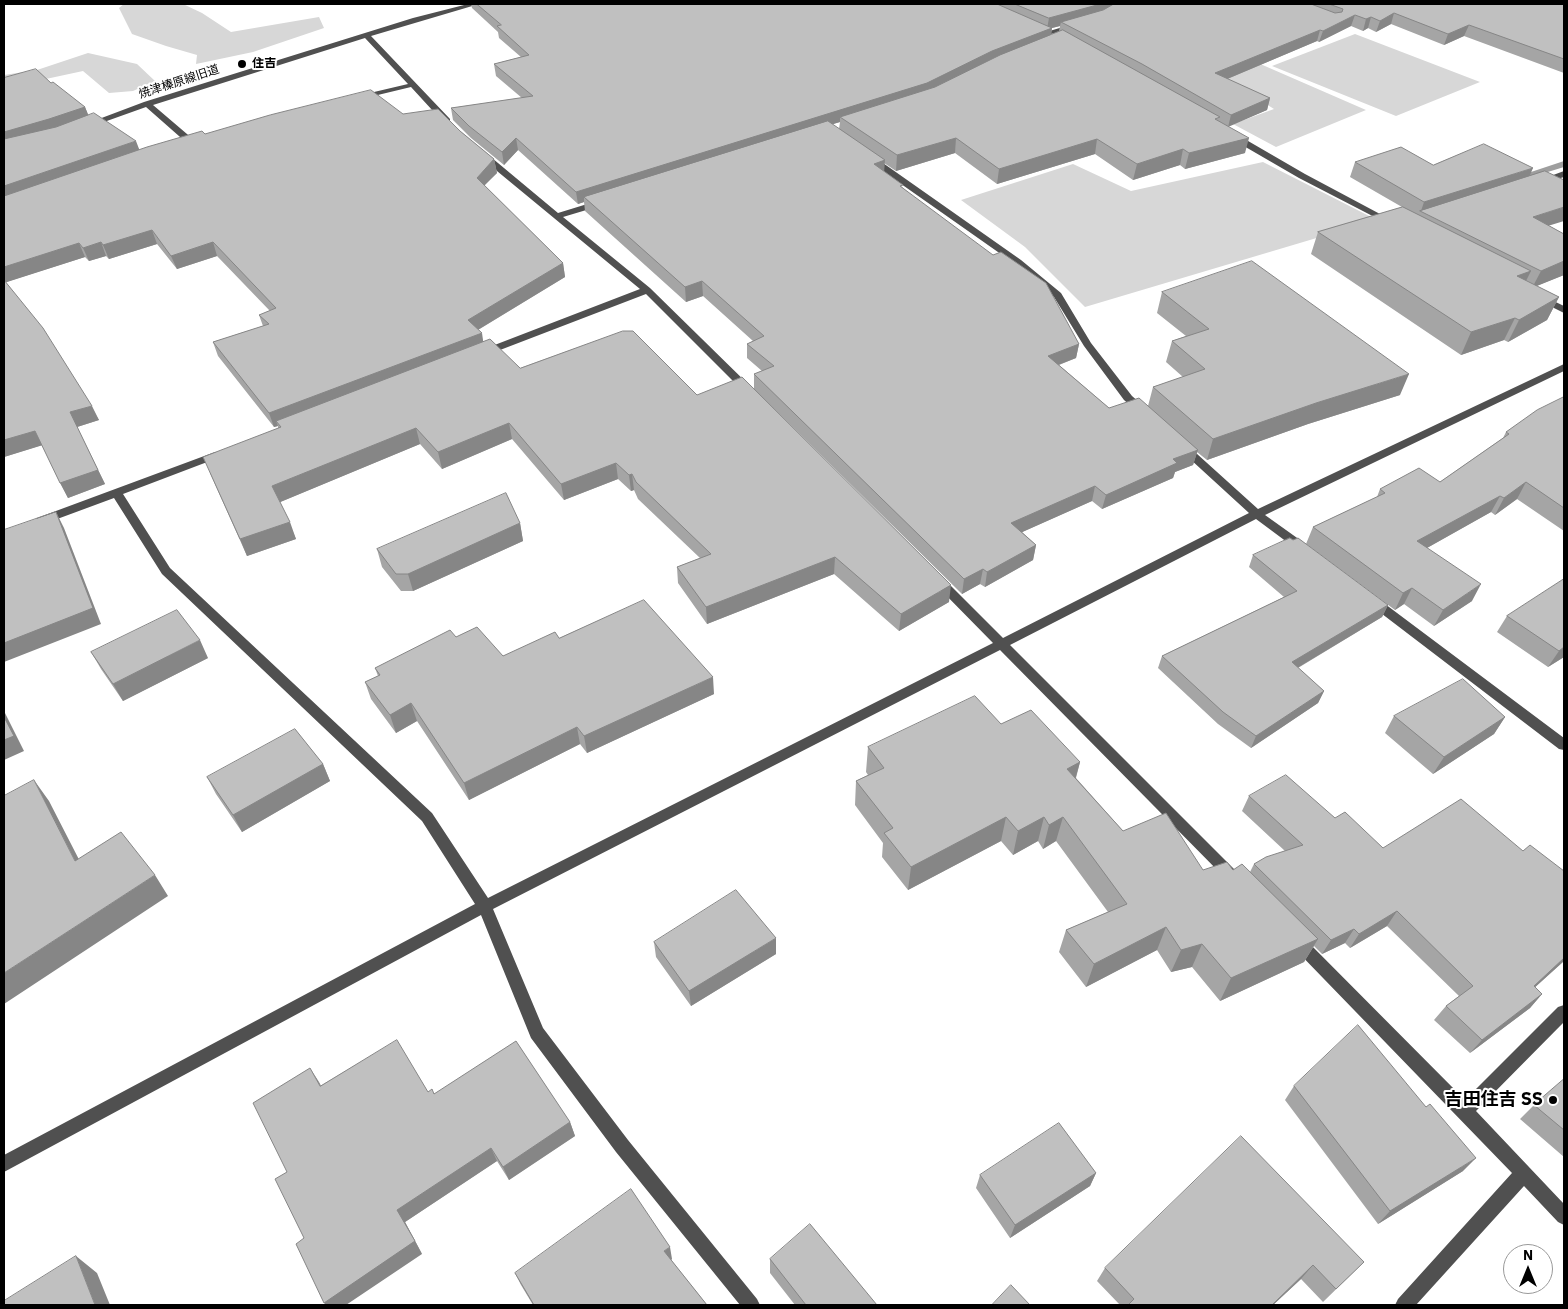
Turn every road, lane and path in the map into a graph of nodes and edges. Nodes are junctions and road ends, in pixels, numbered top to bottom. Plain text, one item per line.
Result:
1 (476, 4) edge
2 (447, 7) edge
3 (1081, 24) edge
4 (1039, 29) edge
5 (1047, 33) junction
6 (366, 36) junction
7 (1061, 39) edge
8 (412, 85) junction
9 (354, 100) edge
10 (147, 104) junction
11 (76, 129) edge
12 (455, 129) edge
13 (1227, 132) edge
14 (201, 139) edge
15 (191, 142) junction
16 (182, 145) edge
17 (475, 147) edge
18 (862, 153) edge
19 (1564, 174) edge
20 (1528, 186) edge
21 (612, 199) edge
22 (556, 216) junction
23 (1401, 227) edge
24 (648, 290) junction
25 (1530, 292) edge
26 (1564, 310) edge
27 (471, 358) edge
28 (1564, 367) edge
29 (759, 401) edge
30 (1150, 417) edge
31 (1171, 436) edge
32 (229, 451) edge
33 (118, 494) junction
34 (1257, 514) junction
35 (30, 525) edge
36 (1312, 555) edge
37 (933, 575) edge
38 (1368, 597) edge
39 (1002, 644) junction
40 (1564, 745) edge
41 (1241, 885) edge
42 (485, 906) junction
43 (1290, 934) edge
44 (1564, 1012) edge
45 (1465, 1111) junction
46 (4, 1164) edge
47 (1524, 1173) junction
48 (1564, 1216) edge
49 (751, 1305) edge
50 (1404, 1305) edge

1 - 2 street, 焼津榛原線旧道
2 - 6 street, 焼津榛原線旧道
3 - 5 street
4 - 5 street
5 - 7 street
6 - 8 street
6 - 10 street, 焼津榛原線旧道
8 - 9 street
8 - 12 street
10 - 11 street, 焼津榛原線旧道
10 - 15 street
13 - 23 street
14 - 15 street
15 - 16 street
17 - 22 street
18 - 30 street
19 - 20 street
21 - 22 street
22 - 24 street
24 - 27 street
24 - 29 street
25 - 26 street
28 - 34 street
31 - 34 street
32 - 33 street
33 - 35 street
33 - 42 street
34 - 36 street
34 - 39 street
37 - 39 street
38 - 40 street
39 - 41 street
39 - 42 street
42 - 46 street
42 - 49 street
43 - 45 street
44 - 45 street
45 - 47 street
47 - 48 street
47 - 50 street

